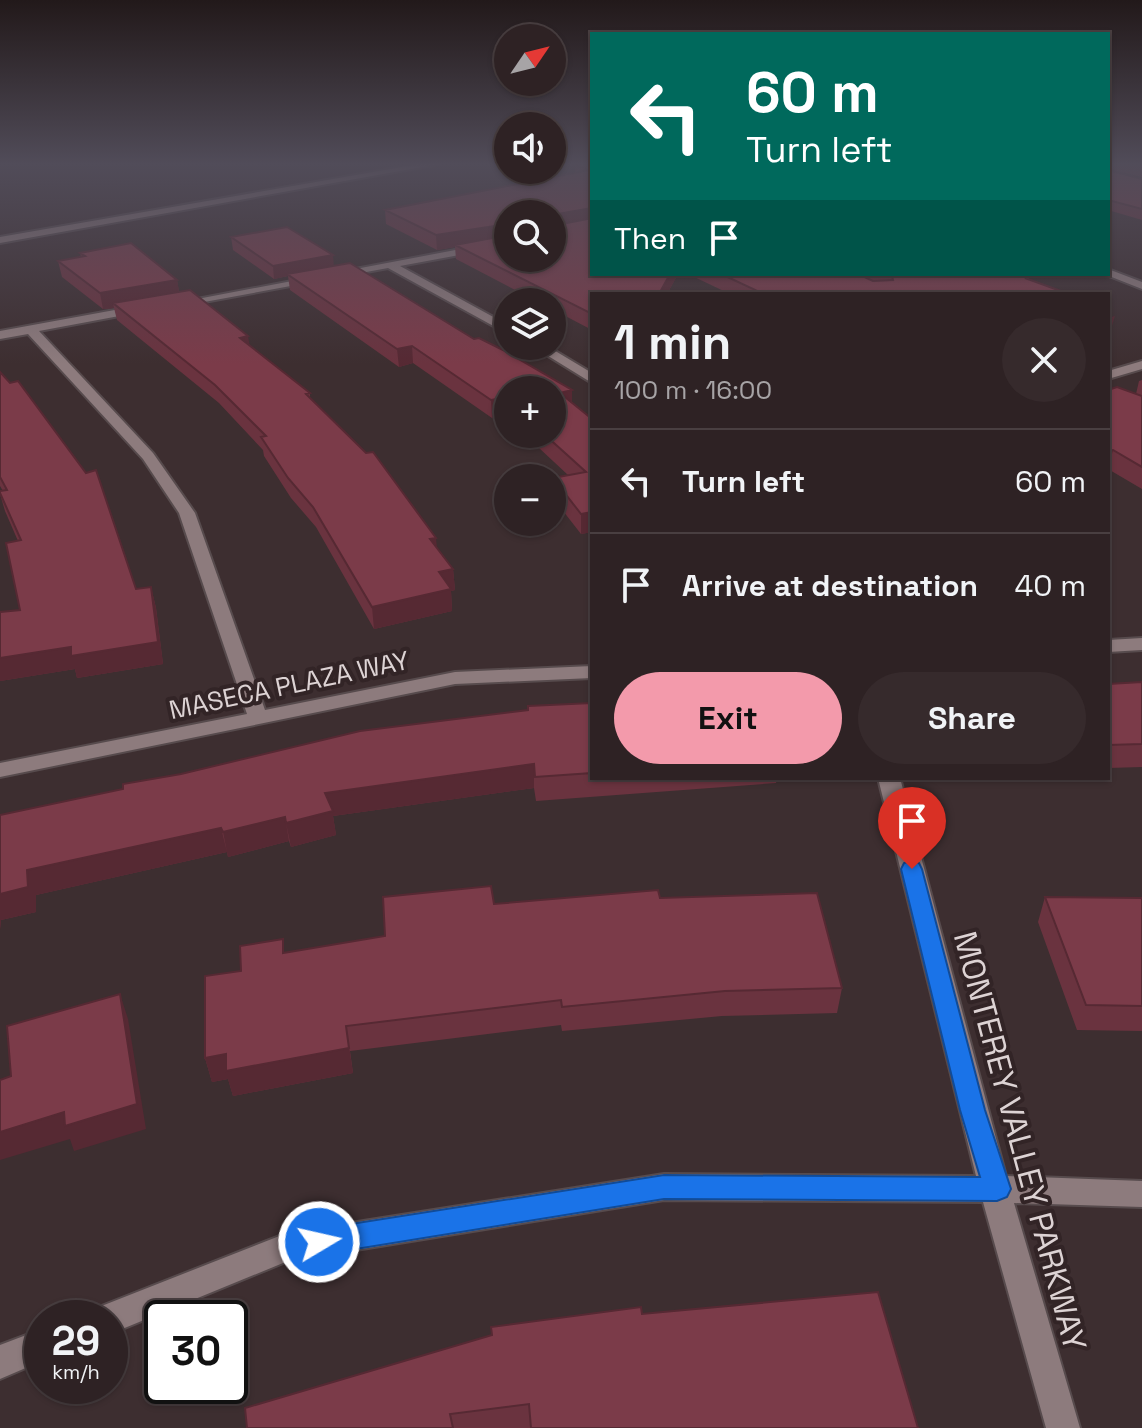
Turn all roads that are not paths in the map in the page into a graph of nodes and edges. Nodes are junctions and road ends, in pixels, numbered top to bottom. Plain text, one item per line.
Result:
1 (54, 231) edge
2 (0, 240) edge
3 (494, 246) edge
4 (392, 266) junction
5 (1110, 273) edge
6 (1142, 286) edge
7 (494, 322) edge
8 (29, 328) junction
9 (0, 335) edge
10 (561, 360) edge
11 (1142, 365) edge
12 (1110, 374) edge
13 (590, 378) edge
14 (1142, 644) edge
15 (1110, 646) edge
16 (590, 672) edge
17 (258, 718) junction
18 (0, 770) edge
19 (890, 780) edge
20 (997, 1189) junction
21 (1142, 1194) edge
22 (128, 1311) edge
23 (24, 1352) edge
24 (0, 1362) edge
25 (1063, 1428) edge

1 - 2 street
3 - 4 street
4 - 7 street
4 - 8 street
5 - 6 street
8 - 9 street
8 - 17 street
10 - 13 street
11 - 12 street
14 - 15 street
16 - 17 street, MASECA PLAZA WAY
17 - 18 street, MASECA PLAZA WAY
19 - 20 street, MONTEREY VALLEY PARKWAY
20 - 21 street
20 - 22 street
20 - 25 street, MONTEREY VALLEY PARKWAY
23 - 24 street

